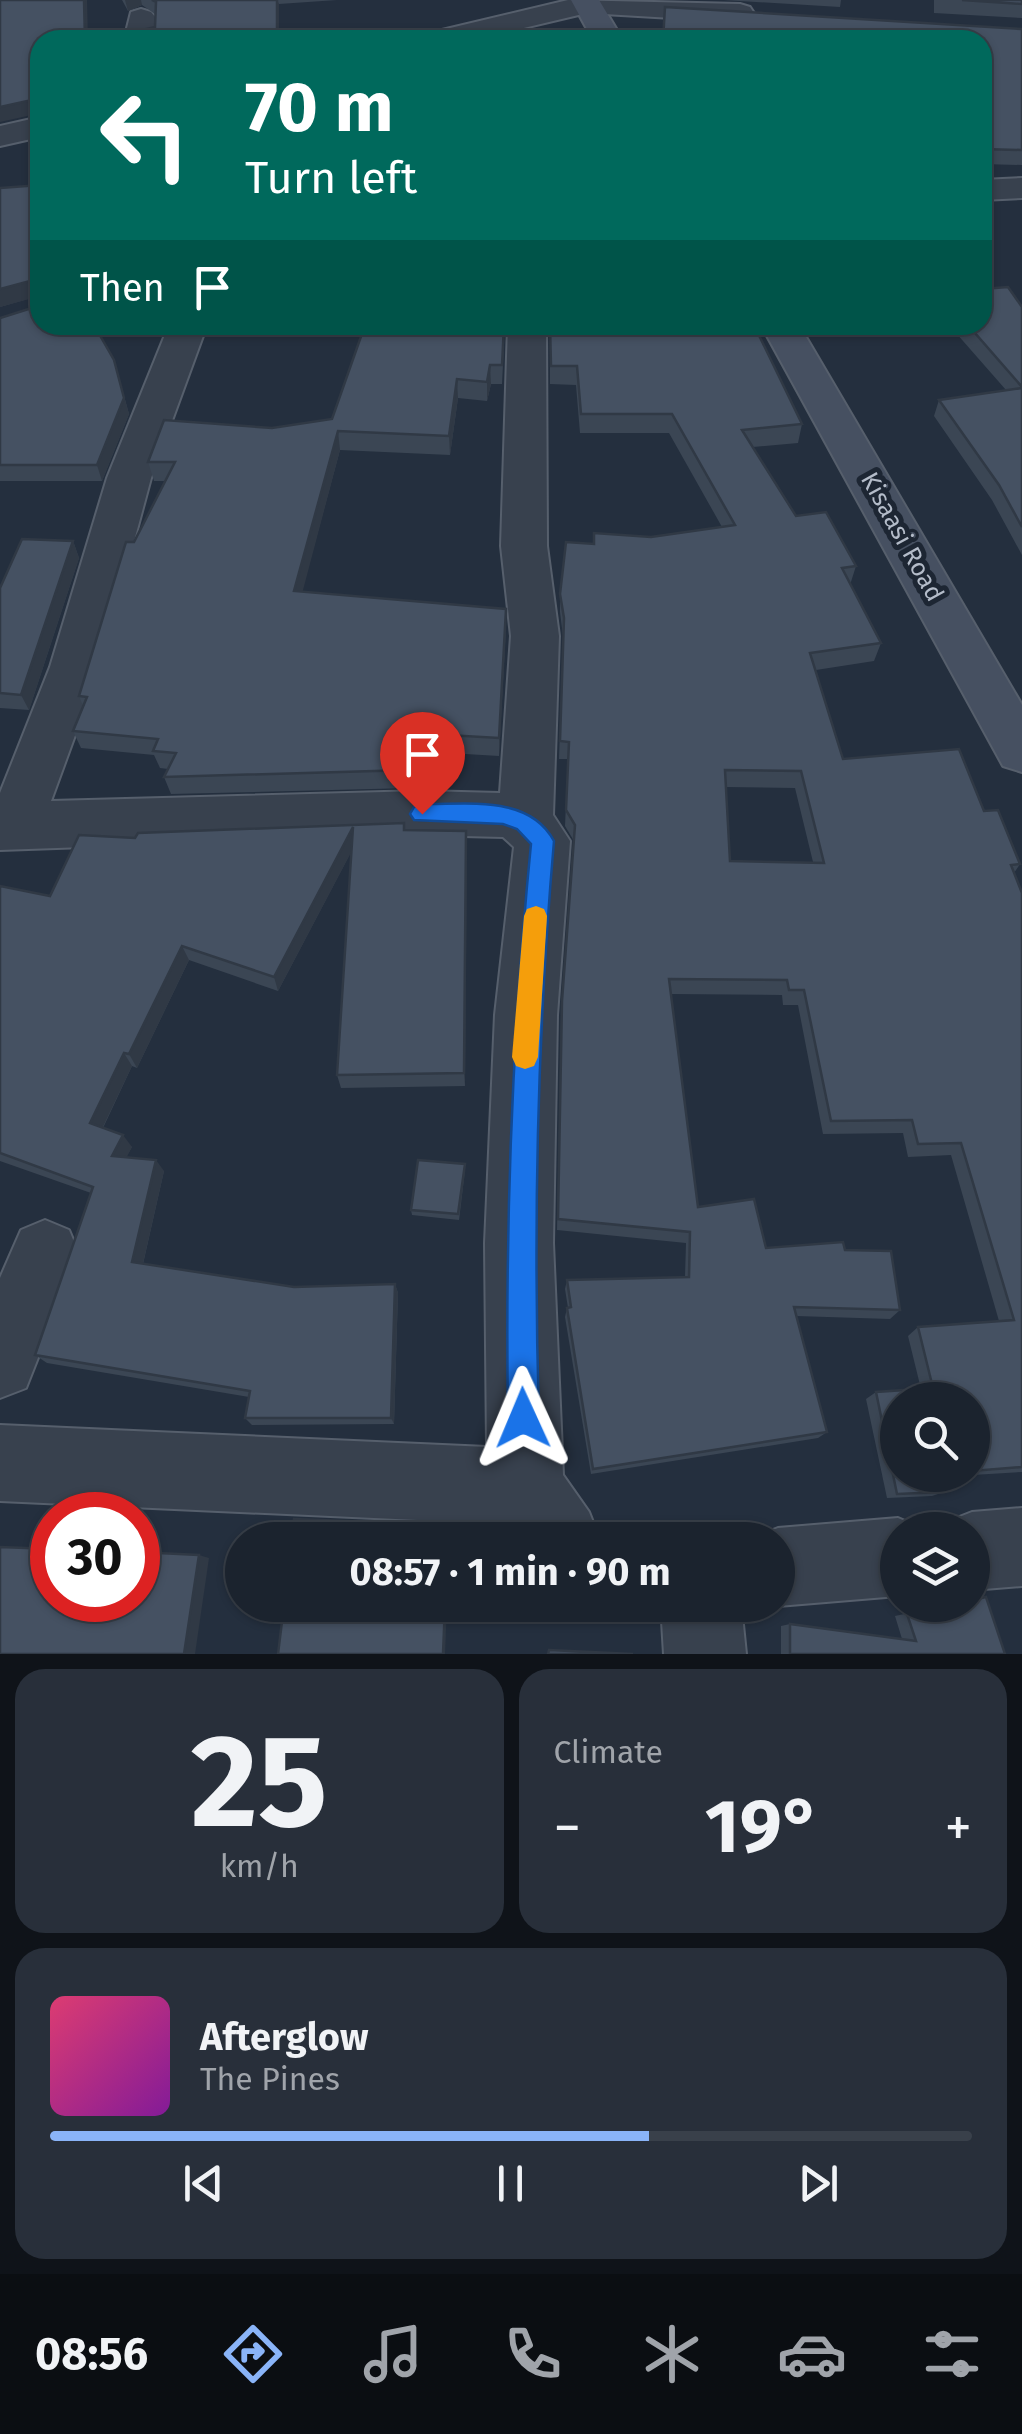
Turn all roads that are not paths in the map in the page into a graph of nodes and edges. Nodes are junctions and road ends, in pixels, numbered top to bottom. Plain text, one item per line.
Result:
1 (586, 2) edge
2 (760, 14) edge
3 (550, 27) edge
4 (524, 30) edge
5 (602, 30) edge
6 (30, 129) edge
7 (0, 136) edge
8 (1022, 188) edge
9 (992, 190) edge
10 (184, 335) edge
11 (527, 335) edge
12 (786, 335) edge
13 (1022, 751) edge
14 (525, 822) junction
15 (8, 826) edge
16 (45, 1254) dead end
17 (0, 1362) edge
18 (0, 1464) edge
19 (543, 1514) edge
20 (1022, 1547) edge
21 (990, 1550) edge
22 (880, 1558) edge
23 (795, 1566) edge
24 (702, 1622) edge
25 (705, 1654) edge

1 - 2 street
1 - 3 street
1 - 5 main road
3 - 4 street
6 - 7 street
8 - 9 street
10 - 15 street
11 - 14 street
12 - 13 main road, Kisaasi Road
14 - 15 street
14 - 19 street
16 - 17 street
18 - 19 street
20 - 21 street
22 - 23 street
24 - 25 street

